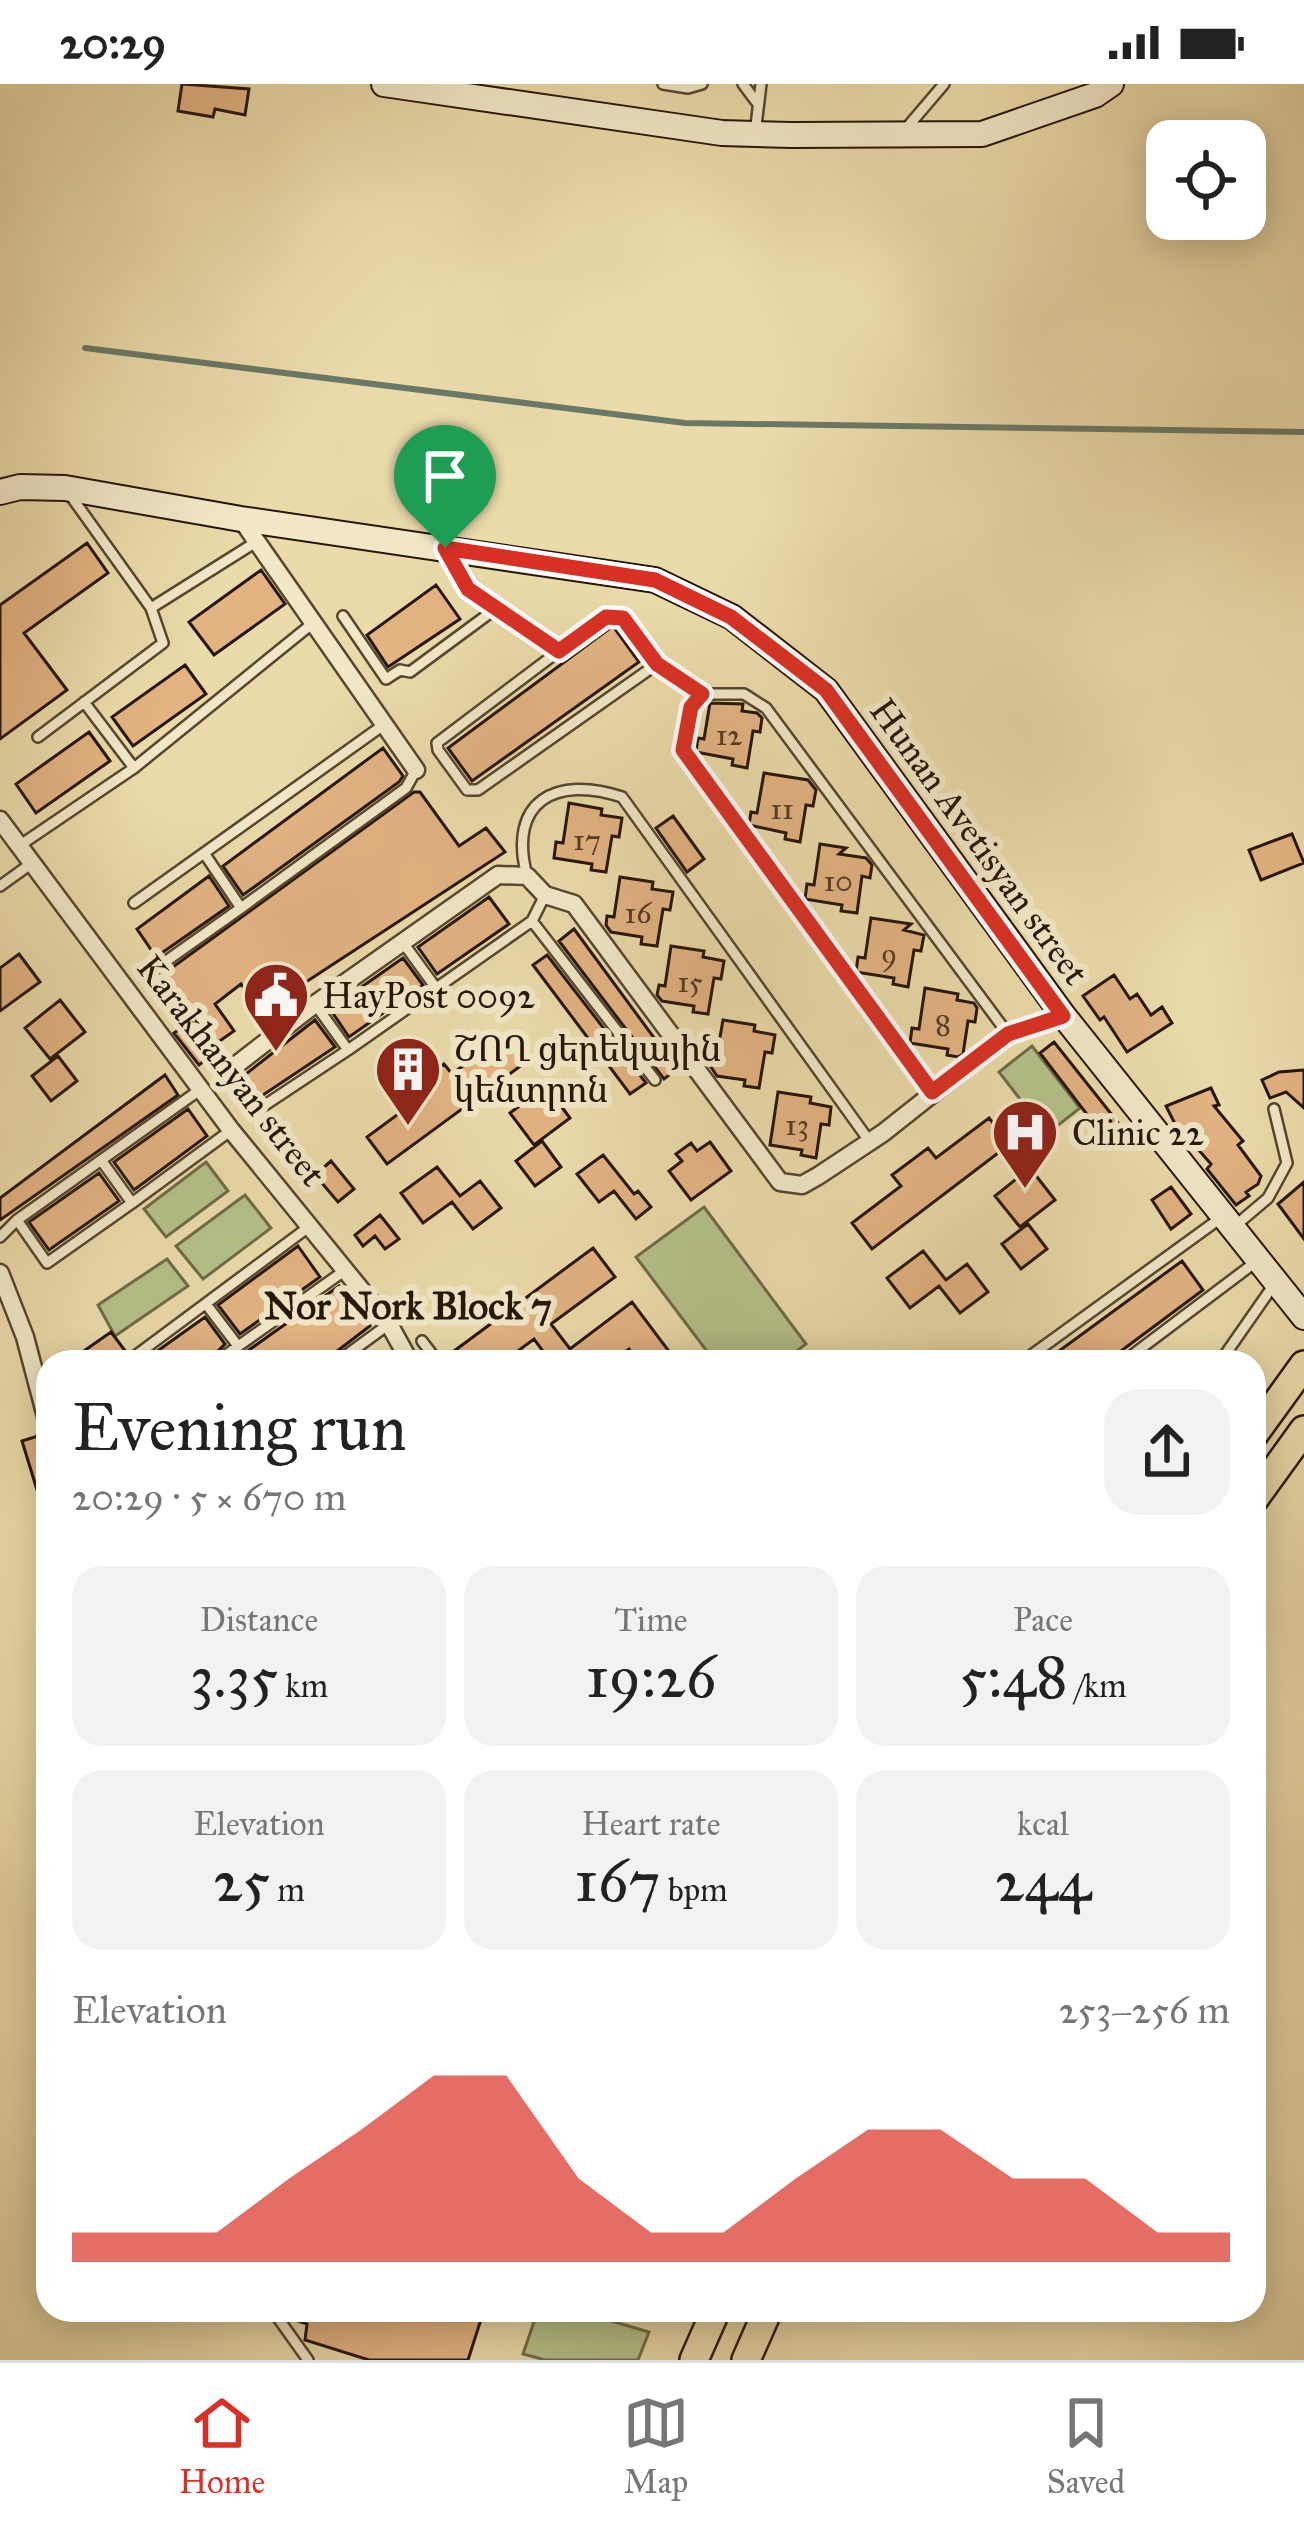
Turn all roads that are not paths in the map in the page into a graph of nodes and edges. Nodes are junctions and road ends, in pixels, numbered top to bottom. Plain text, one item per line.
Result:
1 (384, 84) edge
2 (663, 84) edge
3 (702, 84) edge
4 (743, 84) edge
5 (761, 84) edge
6 (944, 84) edge
7 (1112, 84) edge
8 (435, 87) edge
9 (758, 104) junction
10 (754, 134) junction
11 (901, 135) junction
12 (65, 488) junction
13 (0, 492) edge
14 (241, 519) junction
15 (256, 542) junction
16 (445, 548) junction
17 (152, 608) junction
18 (494, 610) junction
19 (343, 616) dead end
20 (313, 623) junction
21 (559, 651) junction
22 (657, 664) junction
23 (702, 694) junction
24 (84, 702) junction
25 (382, 726) junction
26 (38, 737) dead end
27 (134, 768) junction
28 (416, 770) joint
29 (0, 820) edge
30 (20, 846) junction
31 (204, 854) junction
32 (32, 863) junction
33 (527, 876) junction
34 (0, 886) edge
35 (545, 896) junction
36 (134, 903) dead end
37 (242, 908) junction
38 (532, 921) junction
39 (404, 944) junction
40 (155, 969) dead end
41 (436, 988) junction
42 (315, 1004) junction
43 (1063, 1016) junction
44 (1008, 1034) junction
45 (348, 1050) junction
46 (231, 1069) dead end
47 (655, 1080) dead end
48 (201, 1089) junction
49 (932, 1092) junction
50 (260, 1109) dead end
51 (1274, 1109) dead end
52 (231, 1130) junction
53 (870, 1142) junction
54 (100, 1160) junction
55 (131, 1203) junction
56 (17, 1220) junction
57 (1226, 1223) junction
58 (311, 1225) junction
59 (0, 1237) edge
60 (1257, 1261) junction
61 (344, 1270) junction
62 (0, 1274) edge
63 (1275, 1282) junction
64 (206, 1304) junction
65 (1304, 1317) edge
66 (389, 1324) junction
67 (422, 1341) dead end
68 (238, 1346) junction
69 (143, 1350) edge
70 (232, 1350) edge
71 (353, 1350) edge
72 (400, 1350) edge
73 (429, 1350) edge
74 (1040, 1350) edge
75 (1139, 1350) edge
76 (1228, 1350) edge
77 (1304, 1365) edge
78 (36, 1379) edge
79 (1266, 1415) edge
80 (1304, 1430) edge
81 (1266, 1482) edge
82 (281, 2322) edge
83 (711, 2322) edge
84 (763, 2322) edge
85 (308, 2360) edge
86 (694, 2360) edge
87 (746, 2360) edge

1 - 8 main road
2 - 3 lane
4 - 9 lane
5 - 9 lane
6 - 11 lane
7 - 11 main road
8 - 10 main road
9 - 10 lane
10 - 11 main road
12 - 13 main road, Hunan Avetisyan street
12 - 14 main road, Hunan Avetisyan street
12 - 17 lane
14 - 15 street
14 - 16 main road, Hunan Avetisyan street
15 - 17 lane
15 - 20 street
16 - 18 lane
16 - 43 main road, Hunan Avetisyan street
17 - 24 lane
18 - 19 lane
18 - 21 lane
20 - 25 street
20 - 27 lane
21 - 22 lane
21 - 22 lane
22 - 23 lane
23 - 44 lane
23 - 49 lane
24 - 26 lane
24 - 27 lane
25 - 28 street
25 - 31 lane
27 - 30 lane
28 - 37 lane
29 - 30 street, Karakhanyan street
30 - 32 street, Karakhanyan street
31 - 36 lane
31 - 37 lane
32 - 34 lane
32 - 48 street, Karakhanyan street
33 - 35 street
33 - 39 street
33 - 53 lane
35 - 38 lane
35 - 53 street
37 - 40 lane
38 - 41 lane
38 - 47 lane
39 - 41 lane
39 - 42 street
41 - 45 lane
42 - 45 lane
42 - 46 street
43 - 44 street
43 - 57 main road, Hunan Avetisyan street
44 - 49 street
45 - 50 lane
48 - 52 street, Karakhanyan street
48 - 54 lane
49 - 53 street
51 - 57 lane
52 - 55 lane
52 - 58 street, Karakhanyan street
54 - 55 lane
54 - 56 lane
55 - 56 lane
56 - 59 lane
57 - 60 main road, Hunan Avetisyan street
57 - 74 lane
58 - 61 street, Karakhanyan street
58 - 64 lane
60 - 63 main road, Hunan Avetisyan street
60 - 75 lane
61 - 66 street, Karakhanyan street
61 - 68 lane
62 - 78 street
63 - 65 main road, Hunan Avetisyan street
63 - 76 lane
64 - 68 lane
64 - 69 lane
66 - 71 lane
66 - 72 street, Karakhanyan street
67 - 73 lane
68 - 70 lane
77 - 79 main road
80 - 81 main road
82 - 85 lane
83 - 86 main road
84 - 87 main road

